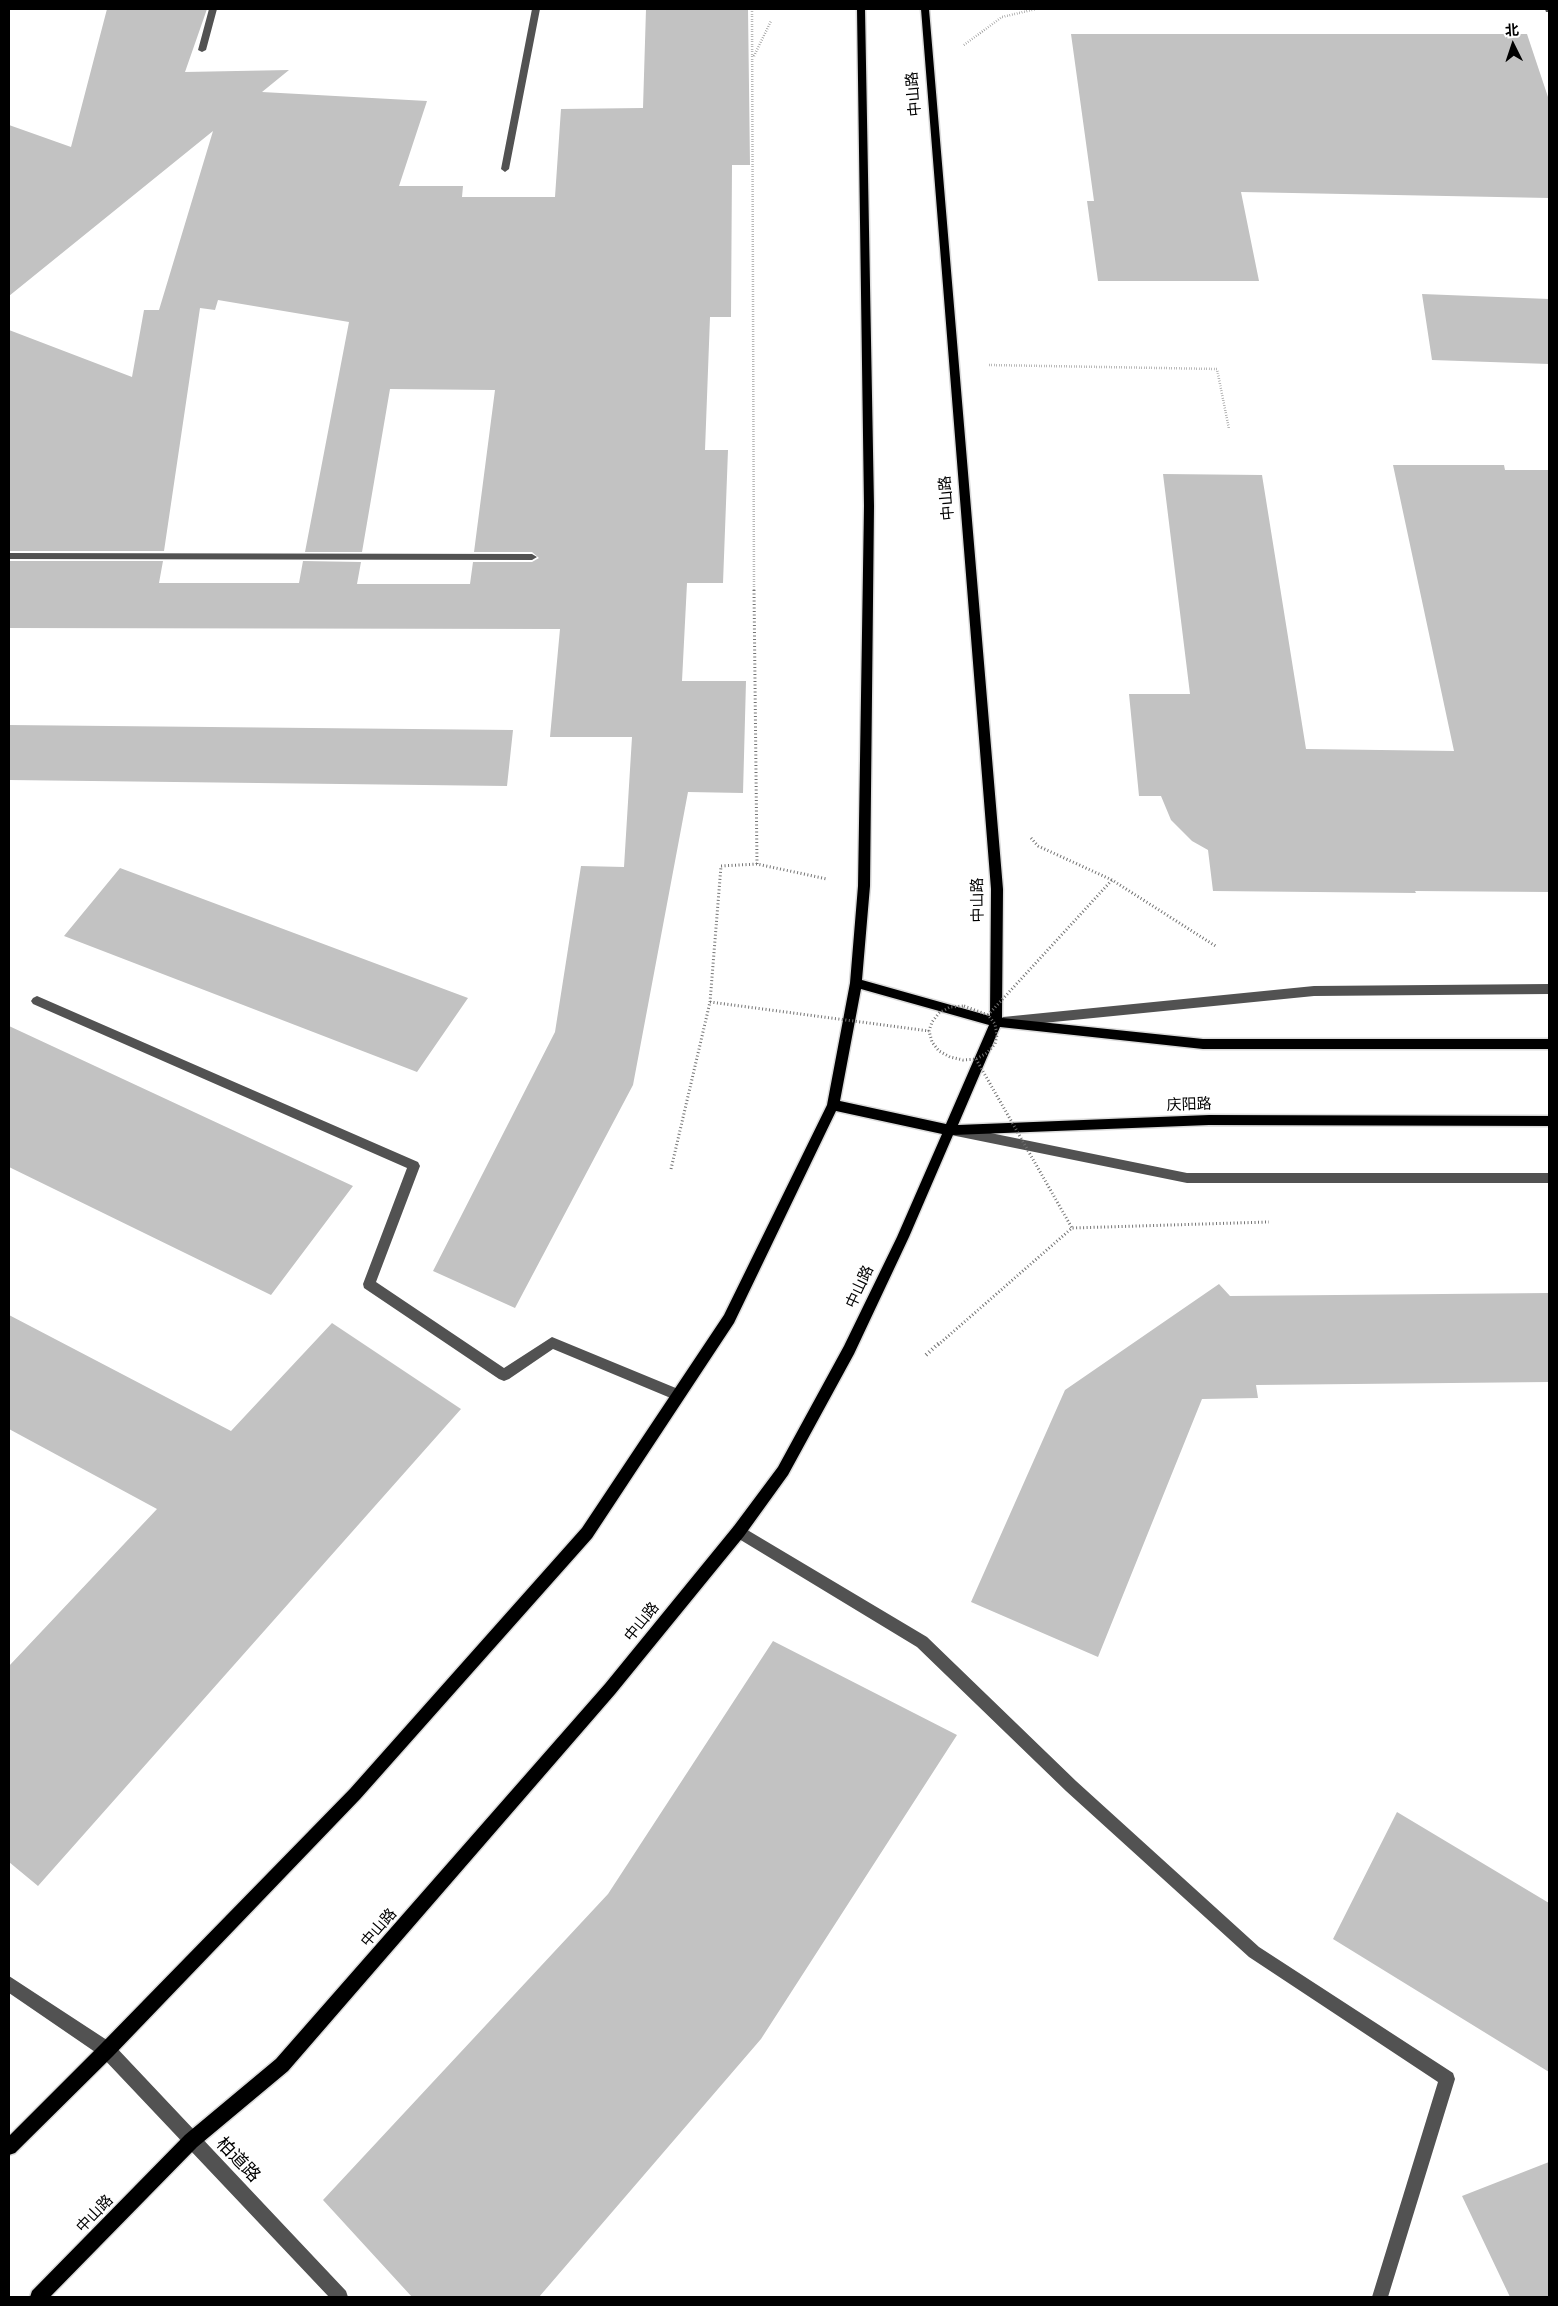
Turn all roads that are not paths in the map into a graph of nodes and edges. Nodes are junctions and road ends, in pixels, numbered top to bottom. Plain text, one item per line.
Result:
1 (213, 9) edge
2 (536, 9) edge
3 (861, 9) edge
4 (925, 9) edge
5 (202, 50) dead end
6 (505, 168) dead end
7 (9, 556) edge
8 (532, 557) dead end
9 (856, 983) junction
10 (1549, 990) edge
11 (36, 1001) dead end
12 (992, 1019) junction
13 (1549, 1044) edge
14 (833, 1105) junction
15 (1549, 1121) edge
16 (949, 1130) junction
17 (1549, 1178) edge
18 (678, 1395) junction
19 (739, 1531) junction
20 (9, 1984) edge
21 (106, 2050) junction
22 (191, 2141) junction
23 (9, 2147) edge
24 (38, 2297) edge
25 (340, 2297) edge
26 (1380, 2297) edge

1 - 5 street
2 - 6 street
3 - 9 main road
4 - 12 main road, 中山路
7 - 8 street
9 - 12 main road
9 - 14 main road
10 - 12 street
11 - 18 street
12 - 13 main road
12 - 16 main road, 中山路
14 - 16 main road, 庆阳路
14 - 18 main road
15 - 16 main road, 庆阳路
16 - 17 street
16 - 19 main road, 中山路
18 - 21 main road
19 - 22 main road, 中山路
19 - 26 street
20 - 21 street, 柏道路
21 - 22 street, 柏道路
21 - 23 main road
22 - 24 main road, 中山路
22 - 25 street, 柏道路

